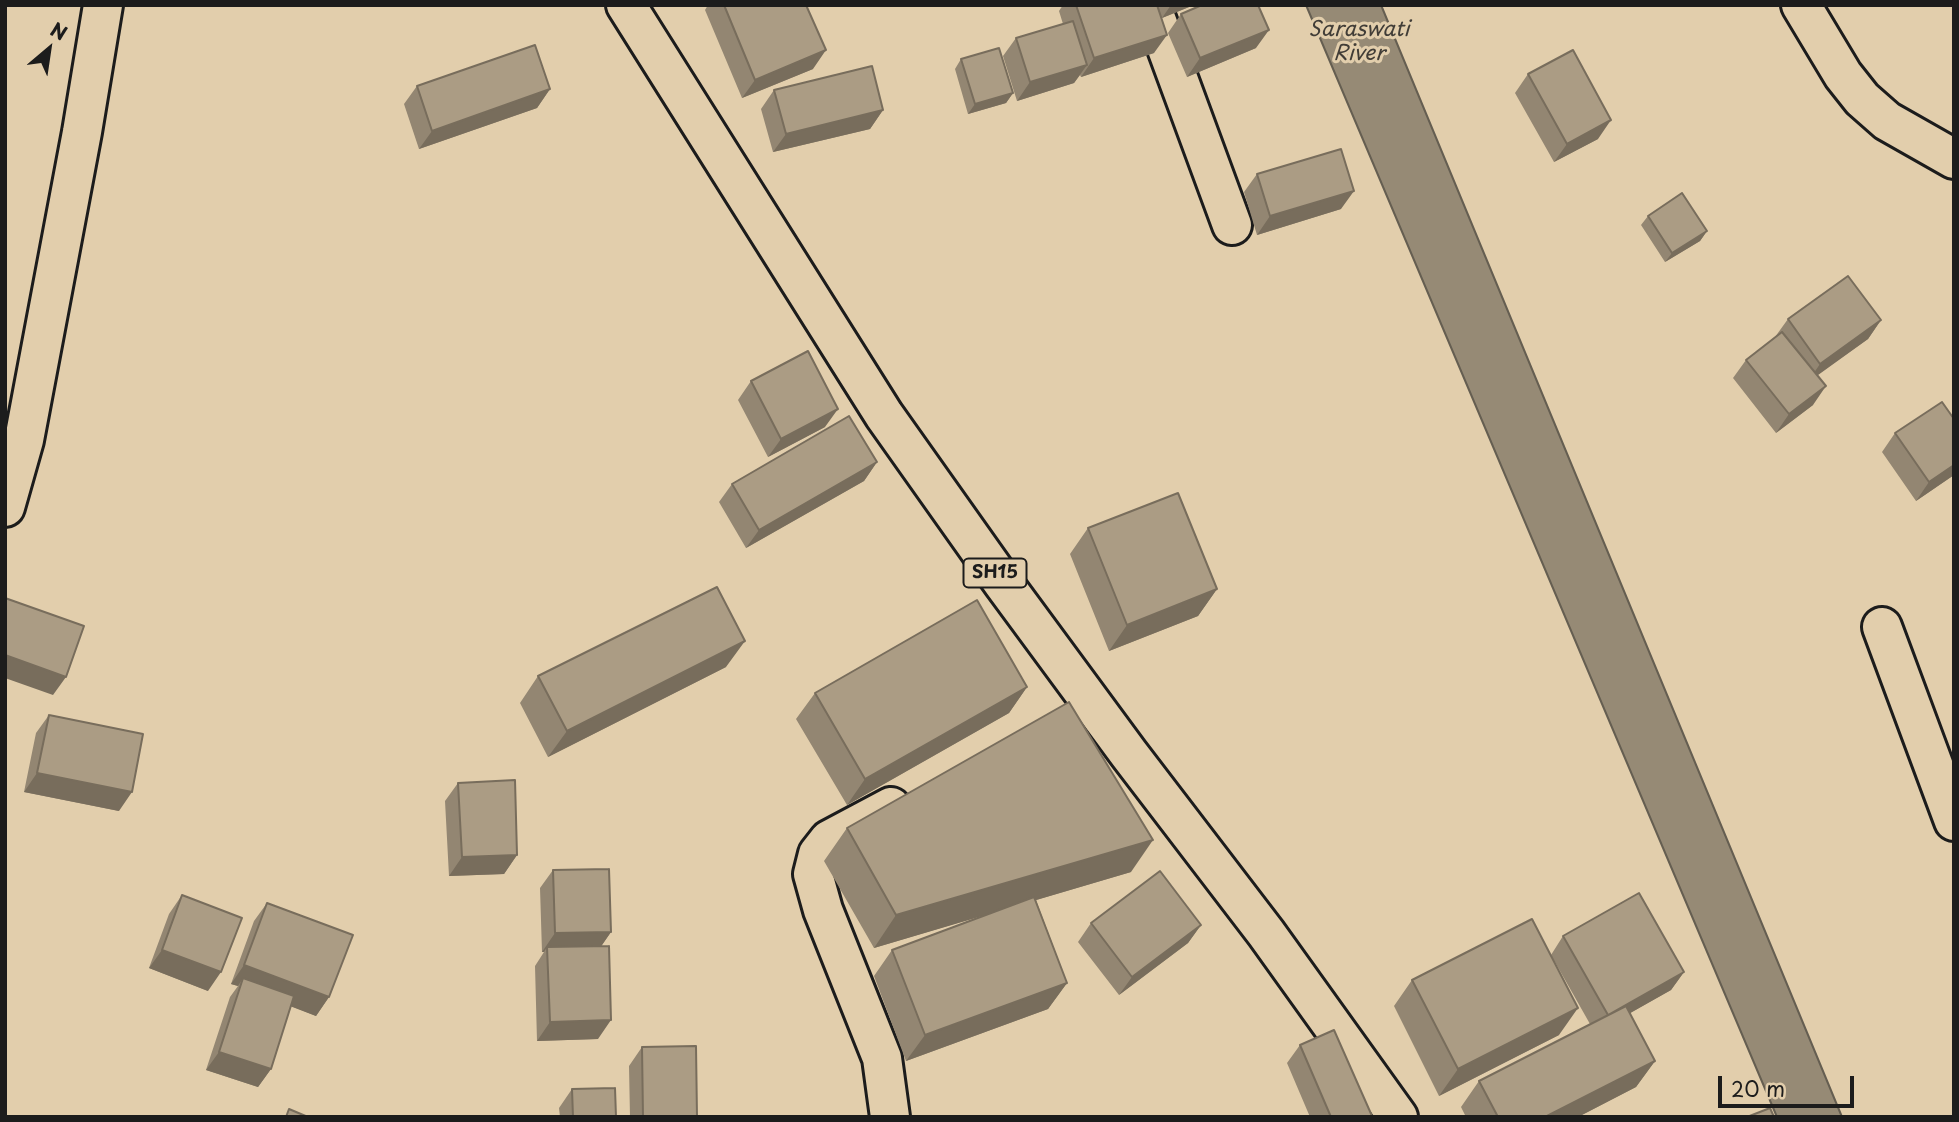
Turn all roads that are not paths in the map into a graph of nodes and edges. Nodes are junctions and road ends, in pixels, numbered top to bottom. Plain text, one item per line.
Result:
1 (103, 5) edge
2 (626, 5) edge
3 (1151, 5) edge
4 (1801, 5) edge
5 (1954, 159) edge
6 (1232, 225) dead end
7 (5, 507) edge
8 (1882, 627) dead end
9 (1091, 703) junction
10 (1057, 720) edge
11 (915, 794) edge
12 (1954, 821) edge
13 (890, 1117) edge
14 (1398, 1117) edge

1 - 7 street
2 - 9 street, SH15
3 - 6 street
4 - 5 street
8 - 12 street
9 - 10 street
9 - 14 street, SH15
11 - 13 street

